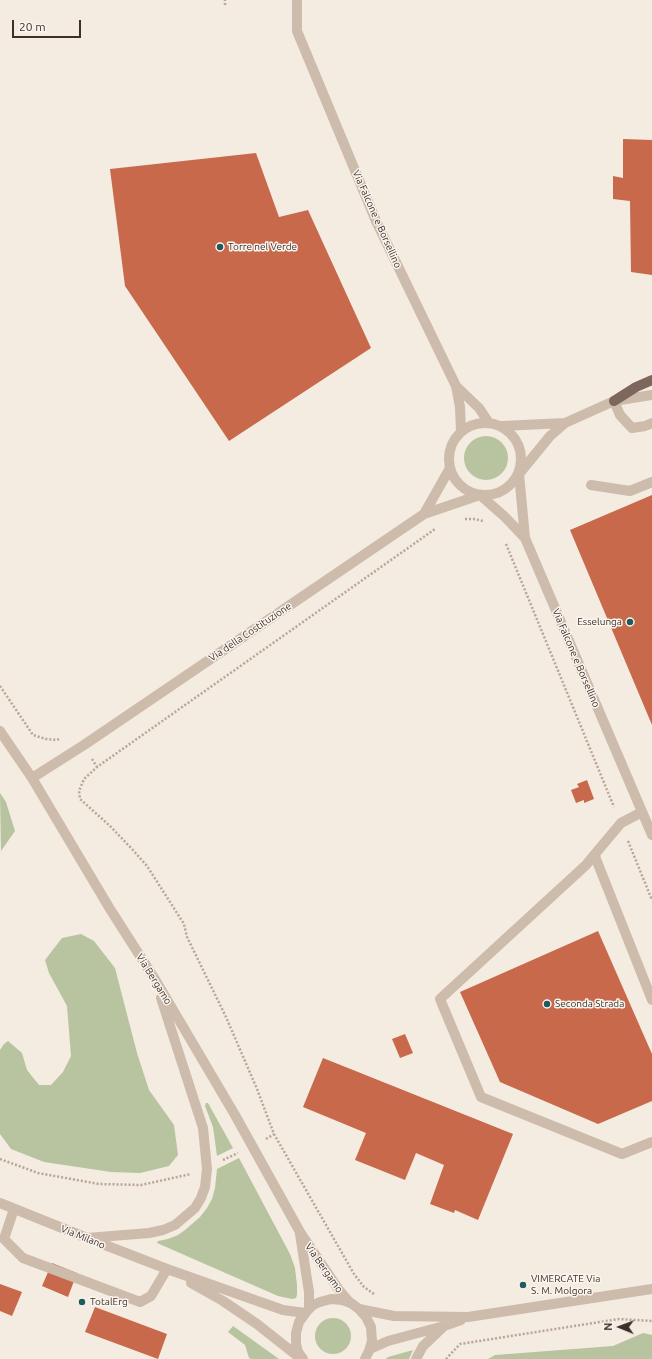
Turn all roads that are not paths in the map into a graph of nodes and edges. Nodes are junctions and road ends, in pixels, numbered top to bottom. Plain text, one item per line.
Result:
1 (297, 0) edge
2 (652, 380) edge
3 (456, 386) junction
4 (652, 395) edge
5 (614, 401) junction
6 (490, 423) junction
7 (565, 423) junction
8 (652, 423) edge
9 (502, 426) junction
10 (461, 432) junction
11 (450, 468) junction
12 (519, 474) junction
13 (652, 482) edge
14 (591, 485) dead end
15 (480, 495) junction
16 (424, 514) junction
17 (525, 538) junction
18 (0, 731) edge
19 (32, 778) junction
20 (642, 812) junction
21 (652, 835) edge
22 (595, 854) junction
23 (156, 981) junction
24 (652, 1000) edge
25 (652, 1142) edge
26 (0, 1203) edge
27 (14, 1208) junction
28 (300, 1232) junction
29 (87, 1238) junction
30 (167, 1269) junction
31 (652, 1288) edge
32 (355, 1306) junction
33 (307, 1310) junction
34 (468, 1317) junction
35 (444, 1326) junction
36 (368, 1356) edge
37 (302, 1359) edge
38 (416, 1359) edge

1 - 3 street, Via Falcone e Borsellino
2 - 5 main road
3 - 6 street, Via Falcone e Borsellino
3 - 10 street
4 - 5 street
5 - 7 street
5 - 8 street
6 - 9 street
6 - 10 street
7 - 9 street
7 - 12 street
9 - 12 street
10 - 11 street
11 - 15 street
11 - 16 street, Via della Costituzione
12 - 15 street
12 - 17 street
13 - 14 street
15 - 16 street
15 - 17 street, Via Falcone e Borsellino
16 - 19 street, Via della Costituzione
17 - 20 street, Via Falcone e Borsellino
18 - 19 street, Via Bergamo
19 - 23 street, Via Bergamo
20 - 21 street, Via Falcone e Borsellino
20 - 22 street
22 - 24 street
22 - 25 street
23 - 28 street, Via Bergamo
23 - 29 street
26 - 27 street, Via Milano
27 - 29 street, Via Milano
27 - 30 street
28 - 32 street, Via Bergamo
28 - 33 street, Via Bergamo
29 - 30 street, Via Milano
30 - 33 street, Via Milano
30 - 37 street, Via Milano
31 - 34 street
32 - 33 street
32 - 34 street
32 - 36 street, Via Bergamo
33 - 37 street
34 - 35 street
35 - 36 street
35 - 38 street

